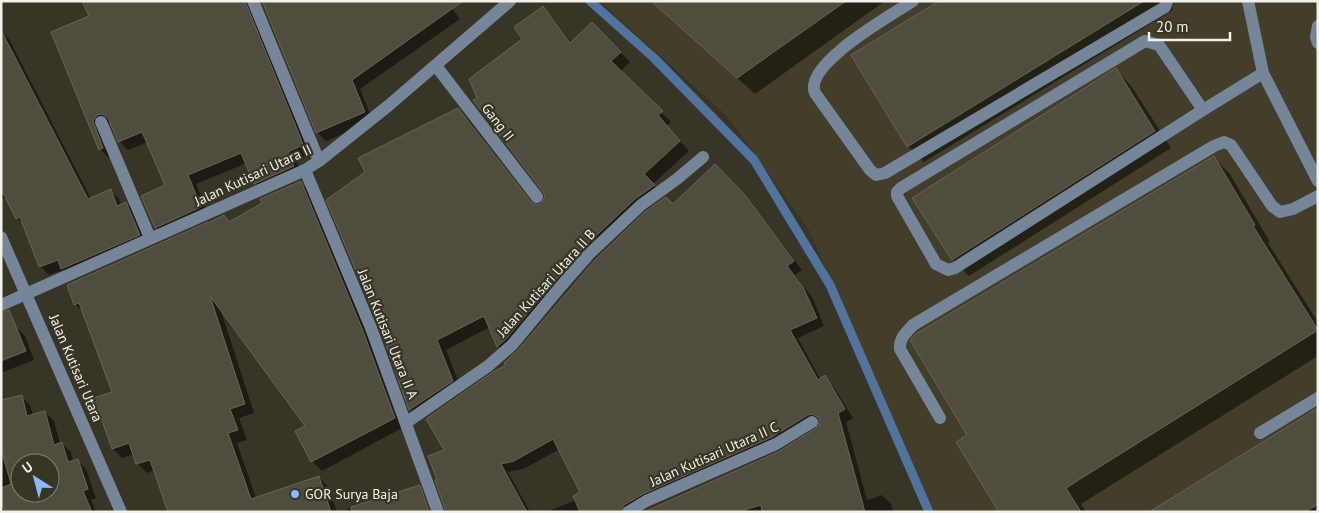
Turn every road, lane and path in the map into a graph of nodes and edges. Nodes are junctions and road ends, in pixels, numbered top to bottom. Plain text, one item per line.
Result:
1 (253, 1) edge
2 (510, 1) edge
3 (913, 1) edge
4 (1167, 1) edge
5 (1248, 1) edge
6 (1318, 26) edge
7 (1318, 43) edge
8 (436, 66) junction
9 (1263, 73) junction
10 (1203, 110) junction
11 (101, 122) dead end
12 (703, 157) dead end
13 (319, 161) junction
14 (305, 170) junction
15 (1318, 181) edge
16 (1318, 196) edge
17 (537, 197) dead end
18 (1, 237) edge
19 (150, 238) junction
20 (27, 294) junction
21 (1, 305) edge
22 (1318, 398) edge
23 (940, 418) dead end
24 (407, 422) junction
25 (812, 422) dead end
26 (1260, 433) dead end
27 (121, 512) edge
28 (438, 512) edge
29 (628, 512) edge

1 - 13 street
2 - 8 street, Jalan Kutisari Utara II
3 - 4 street
5 - 9 street
6 - 7 street
8 - 13 street, Jalan Kutisari Utara II
8 - 17 street, Gang II
9 - 10 street
9 - 15 street
10 - 10 street
11 - 19 street
12 - 24 street, Jalan Kutisari Utara II B
13 - 14 street, Jalan Kutisari Utara II
14 - 19 street, Jalan Kutisari Utara II
14 - 24 street, Jalan Kutisari Utara II A
16 - 23 street
18 - 20 street, Jalan Kutisari Utara
19 - 20 street, Jalan Kutisari Utara II
20 - 21 street, Jalan Kutisari Utara II
20 - 27 street, Jalan Kutisari Utara
22 - 26 street
24 - 28 street, Jalan Kutisari Utara II A
25 - 29 street, Jalan Kutisari Utara II C

